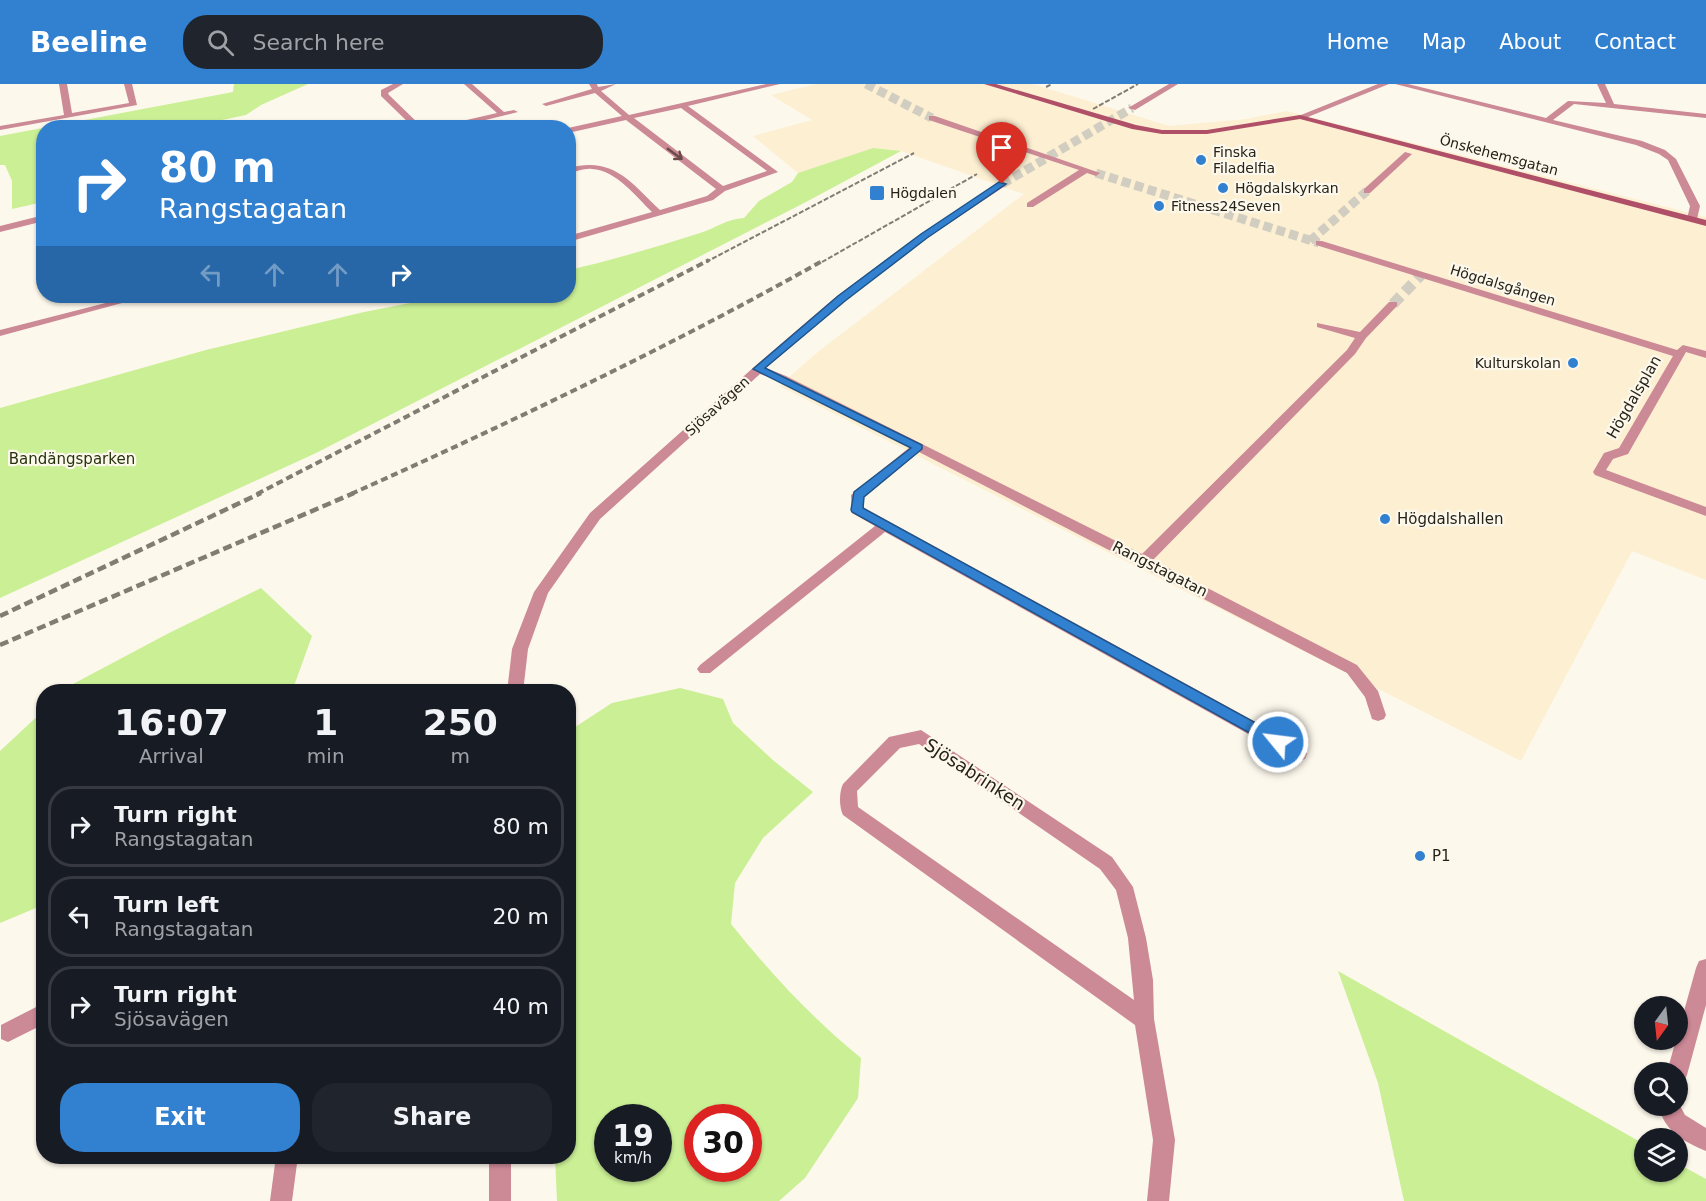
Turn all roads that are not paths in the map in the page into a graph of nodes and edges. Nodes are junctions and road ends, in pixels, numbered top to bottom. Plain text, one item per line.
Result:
1 (63, 84) edge
2 (128, 84) edge
3 (399, 84) edge
4 (468, 84) edge
5 (612, 84) edge
6 (776, 84) edge
7 (988, 84) edge
8 (1174, 84) edge
9 (1385, 84) edge
10 (1399, 84) edge
11 (1601, 84) edge
12 (595, 86) edge
13 (546, 104) dead end
14 (1611, 105) junction
15 (683, 106) junction
16 (1132, 108) tunnel mouth
17 (514, 112) dead end
18 (502, 114) junction
19 (68, 116) junction
20 (1706, 116) edge
21 (1300, 117) junction
22 (628, 118) junction
23 (932, 118) tunnel mouth
24 (45, 120) edge
25 (411, 120) edge
26 (476, 120) edge
27 (1548, 120) junction
28 (36, 122) edge
29 (0, 128) edge
30 (576, 129) edge
31 (1408, 154) dead end
32 (576, 169) edge
33 (1086, 170) junction
34 (1096, 173) tunnel mouth
35 (1002, 184) tunnel mouth
36 (722, 189) junction
37 (1367, 191) tunnel mouth
38 (1030, 205) dead end
39 (658, 213) junction
40 (1692, 219) junction
41 (36, 220) edge
42 (1706, 223) edge
43 (0, 229) edge
44 (576, 237) edge
45 (1318, 243) tunnel mouth
46 (94, 303) edge
47 (1393, 304) tunnel mouth
48 (1321, 325) dead end
49 (0, 333) edge
50 (1362, 336) junction
51 (1679, 354) junction
52 (1706, 355) edge
53 (758, 369) junction
54 (918, 447) junction
55 (1706, 512) edge
56 (884, 526) junction
57 (1144, 561) junction
58 (705, 669) dead end
59 (516, 684) edge
60 (1378, 715) dead end
61 (1299, 754) dead end
62 (1706, 968) edge
63 (36, 1017) edge
64 (1144, 1019) junction
65 (8, 1032) dead end
66 (1681, 1062) edge
67 (1673, 1116) edge
68 (1706, 1140) edge
69 (286, 1164) edge
70 (500, 1164) edge
71 (281, 1201) edge
72 (500, 1201) edge
73 (1158, 1201) edge

1 - 19 street
2 - 19 street
3 - 25 street
4 - 18 street
5 - 12 street
6 - 15 street
7 - 21 street
8 - 16 street
9 - 21 street
10 - 27 street
11 - 14 street
12 - 13 street
12 - 22 street
14 - 20 street
14 - 27 street
15 - 22 street
15 - 36 street
17 - 18 street
18 - 26 street
19 - 24 street
21 - 40 street, Önskehemsgatan
22 - 30 street
22 -> 36 street
23 - 33 street
27 - 40 street
28 - 29 street
31 - 37 street
32 - 39 street
33 - 34 street
33 - 38 street
35 - 53 street, Sjösavägen
36 - 39 street
39 - 44 street
40 - 42 street, Önskehemsgatan
41 - 43 street
45 - 51 street, Högdalsgången
46 - 49 street
47 - 50 street
48 - 50 street
50 - 57 street
51 - 52 street, Högdalsplan
51 - 55 street, Högdalsplan
53 - 54 street, Rangstagatan
53 - 59 street, Sjösavägen
54 - 56 street
54 - 57 street, Rangstagatan
56 - 58 street
56 - 61 street
57 - 60 street, Rangstagatan
62 - 66 street
63 - 65 street
64 - 64 street, Sjösabrinken
64 - 73 street, Sjösabrinken
67 - 68 street
69 - 71 street
70 - 72 street

